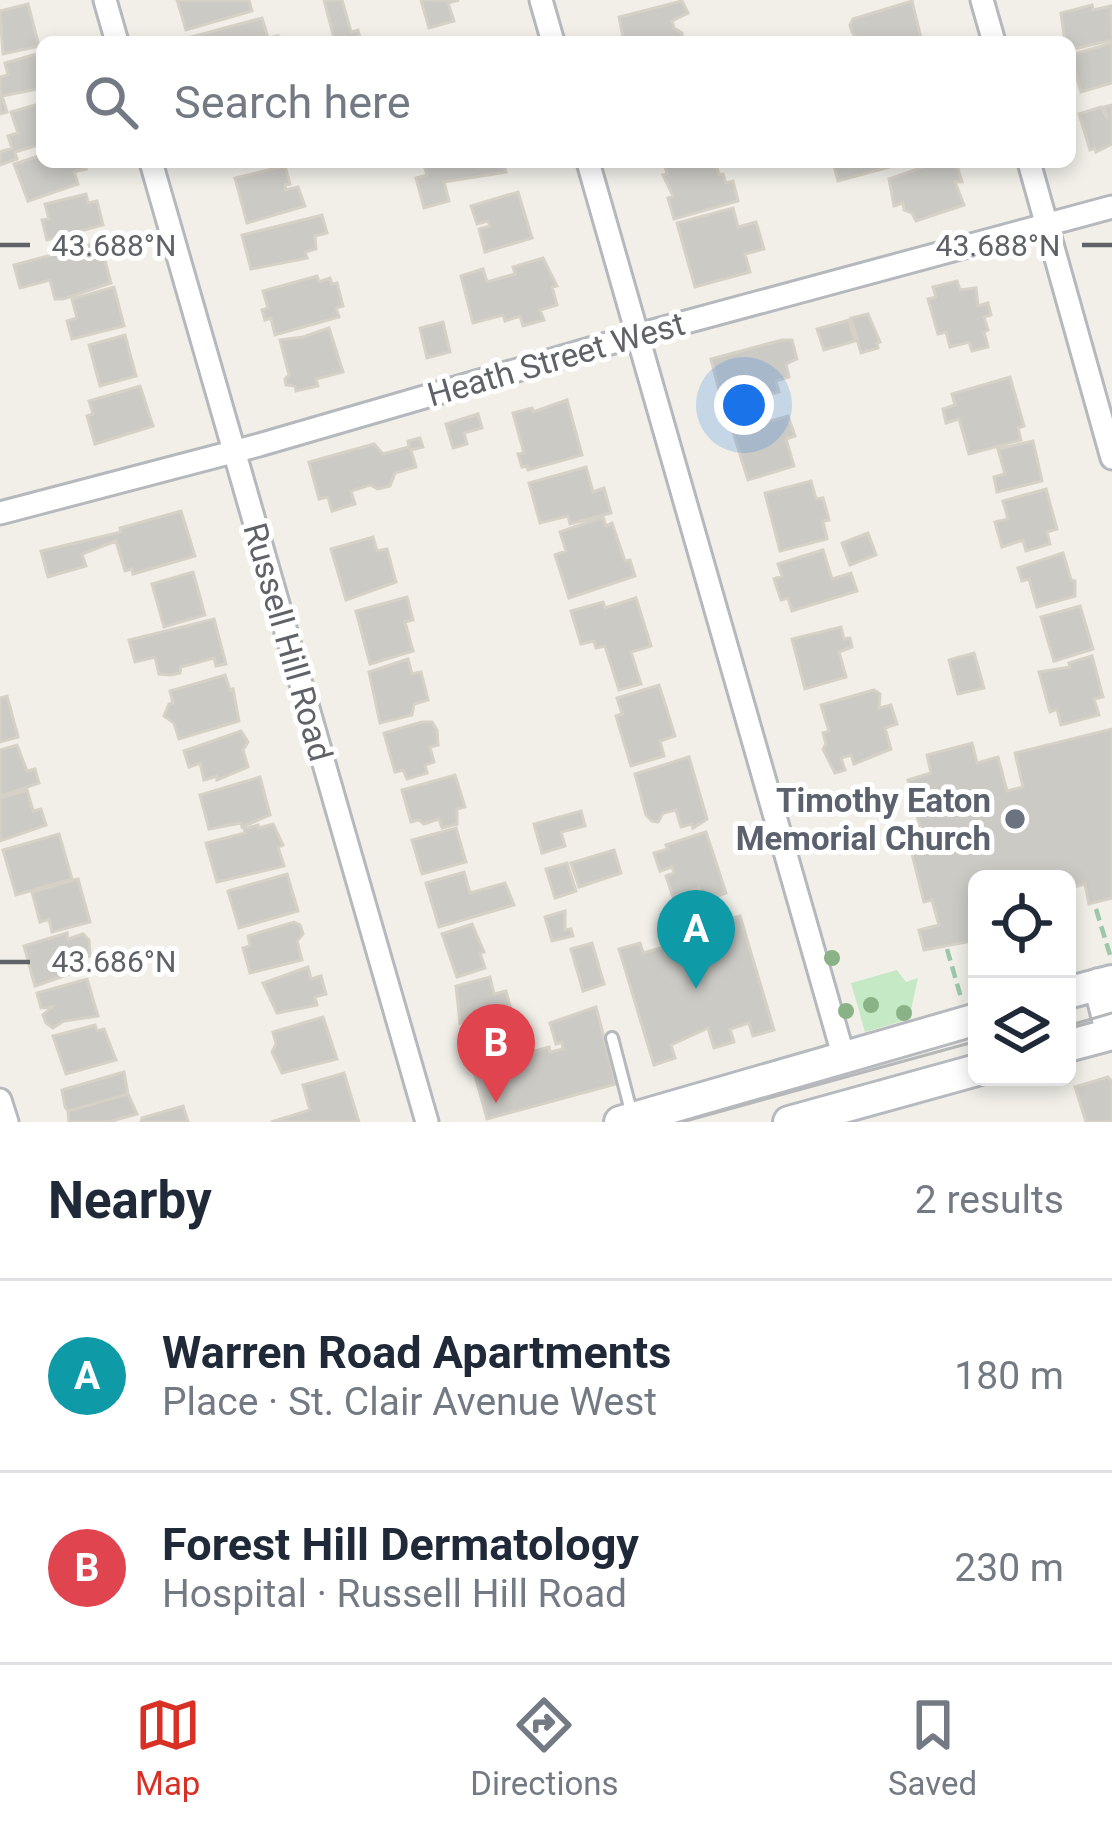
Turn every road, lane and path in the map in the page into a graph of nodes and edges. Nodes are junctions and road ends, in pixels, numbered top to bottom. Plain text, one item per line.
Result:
1 (105, 0) edge
2 (541, 0) edge
3 (982, 0) edge
4 (115, 36) edge
5 (551, 36) edge
6 (992, 36) edge
7 (153, 168) edge
8 (590, 168) edge
9 (1031, 168) edge
10 (1112, 208) edge
11 (1047, 226) junction
12 (638, 335) junction
13 (233, 450) junction
14 (1112, 458) edge
15 (0, 513) edge
16 (1096, 908) dead end
17 (947, 949) dead end
18 (1108, 976) edge
19 (1076, 989) edge
20 (968, 1007) edge
21 (968, 1014) edge
22 (1112, 1034) edge
23 (612, 1038) dead end
24 (1076, 1044) edge
25 (844, 1058) junction
26 (968, 1073) edge
27 (0, 1100) edge
28 (860, 1112) edge
29 (626, 1120) edge
30 (7, 1122) edge
31 (427, 1122) edge
32 (789, 1122) edge

1 - 4 street
2 - 5 street
3 - 6 street
7 - 13 street, Russell Hill Road
8 - 12 street
9 - 11 street
10 - 11 street, Heath Street West
11 - 12 street, Heath Street West
11 - 14 street
12 - 13 street, Heath Street West
12 - 25 street
13 - 15 street, Heath Street West
13 - 31 street, Russell Hill Road
16 - 18 path
17 - 20 path
18 - 19 main road
18 - 22 main road
21 - 25 main road
22 - 24 main road
23 - 29 lane
25 - 29 main road
26 - 28 main road
27 - 30 street
28 - 32 main road

